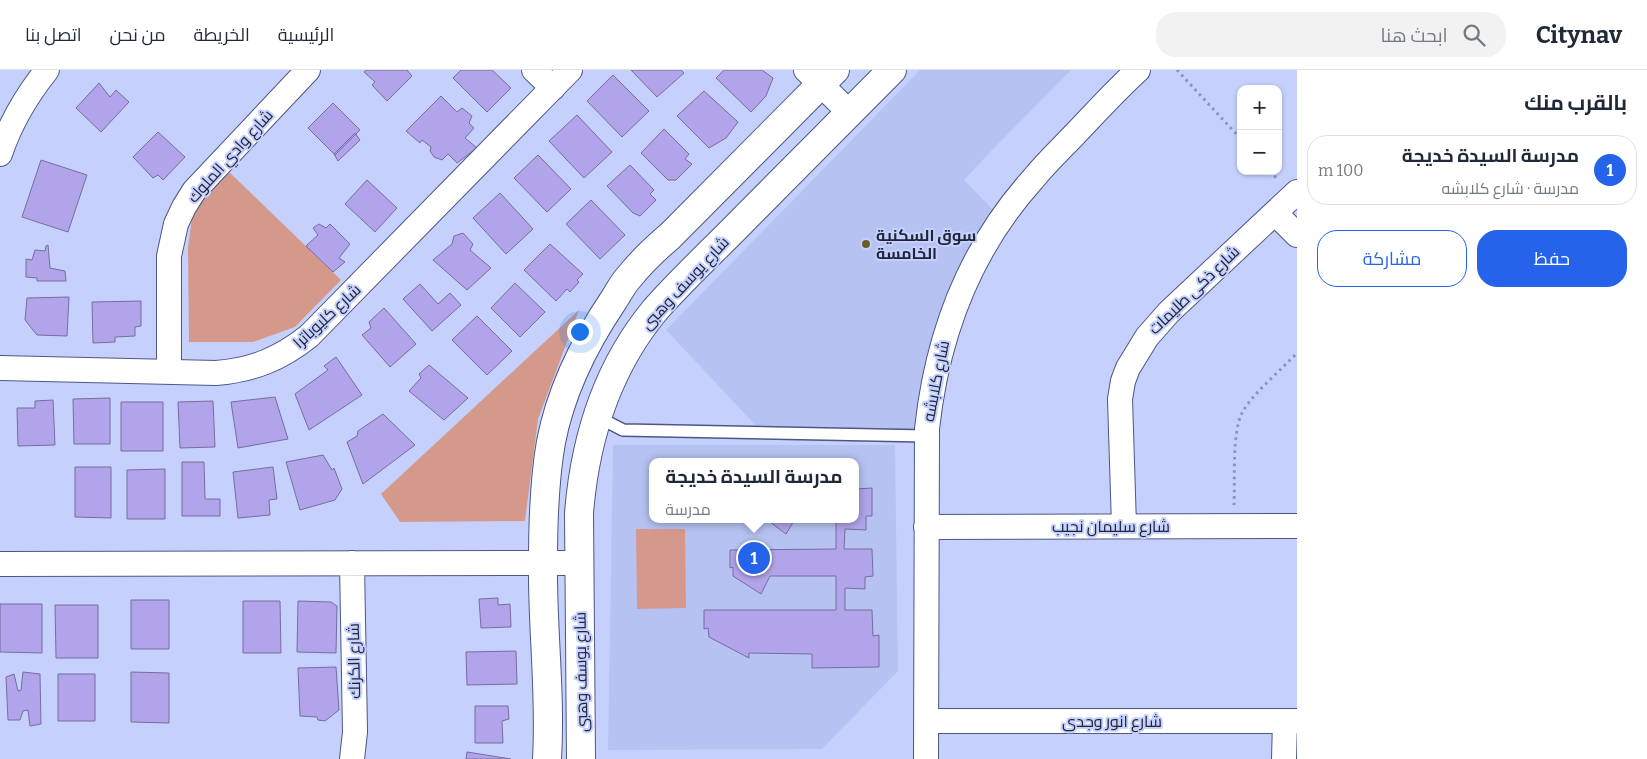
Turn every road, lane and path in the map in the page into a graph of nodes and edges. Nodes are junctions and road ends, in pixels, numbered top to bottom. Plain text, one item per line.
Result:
1 (47, 70) edge
2 (308, 70) edge
3 (534, 70) edge
4 (570, 70) edge
5 (892, 70) edge
6 (1138, 70) edge
7 (1178, 70) edge
8 (821, 75) edge
9 (553, 88) junction
10 (850, 113) junction
11 (1237, 135) edge
12 (0, 154) edge
13 (1297, 192) edge
14 (1275, 213) junction
15 (1297, 235) edge
16 (1297, 353) edge
17 (0, 368) edge
18 (169, 372) junction
19 (596, 416) junction
20 (926, 436) junction
21 (1124, 526) junction
22 (1233, 526) junction
23 (1297, 526) edge
24 (926, 527) junction
25 (579, 562) junction
26 (352, 563) junction
27 (543, 563) junction
28 (0, 564) edge
29 (926, 721) junction
30 (1291, 721) edge
31 (352, 759) edge
32 (547, 759) edge
33 (581, 759) edge
34 (926, 759) edge
35 (1284, 759) edge

1 - 12 street
2 - 18 street, شارع وادي الملوك
3 - 9 street
4 - 9 street, شارع كليوباترا
5 - 10 street, شارع يوسف وهبى
6 - 20 street, شارع كلابشه
7 - 11 path
8 - 10 street
8 - 27 street, شارع يوسف وهبى
9 - 18 street, شارع كليوباترا
10 - 19 street, شارع يوسف وهبى
13 - 14 street, شارع ذكى طليمات
14 - 15 street
14 - 21 street, شارع ذكى طليمات
16 - 22 path
17 - 18 street, شارع كليوباترا
19 - 20 lane
19 - 25 street, شارع يوسف وهبى
20 - 24 street, شارع كلابشه
21 - 22 street, شارع سليمان نجيب
21 - 24 street, شارع سليمان نجيب
22 - 23 street, شارع سليمان نجيب
24 - 29 street, شارع كلابشه
25 - 27 street
25 - 33 street, شارع يوسف وهبى
26 - 27 street
26 - 28 street
26 - 31 street, شارع الكرنك
27 - 32 street, شارع يوسف وهبى
29 - 30 street, شارع انور وجدى
29 - 34 street, شارع كلابشه
30 - 35 street

